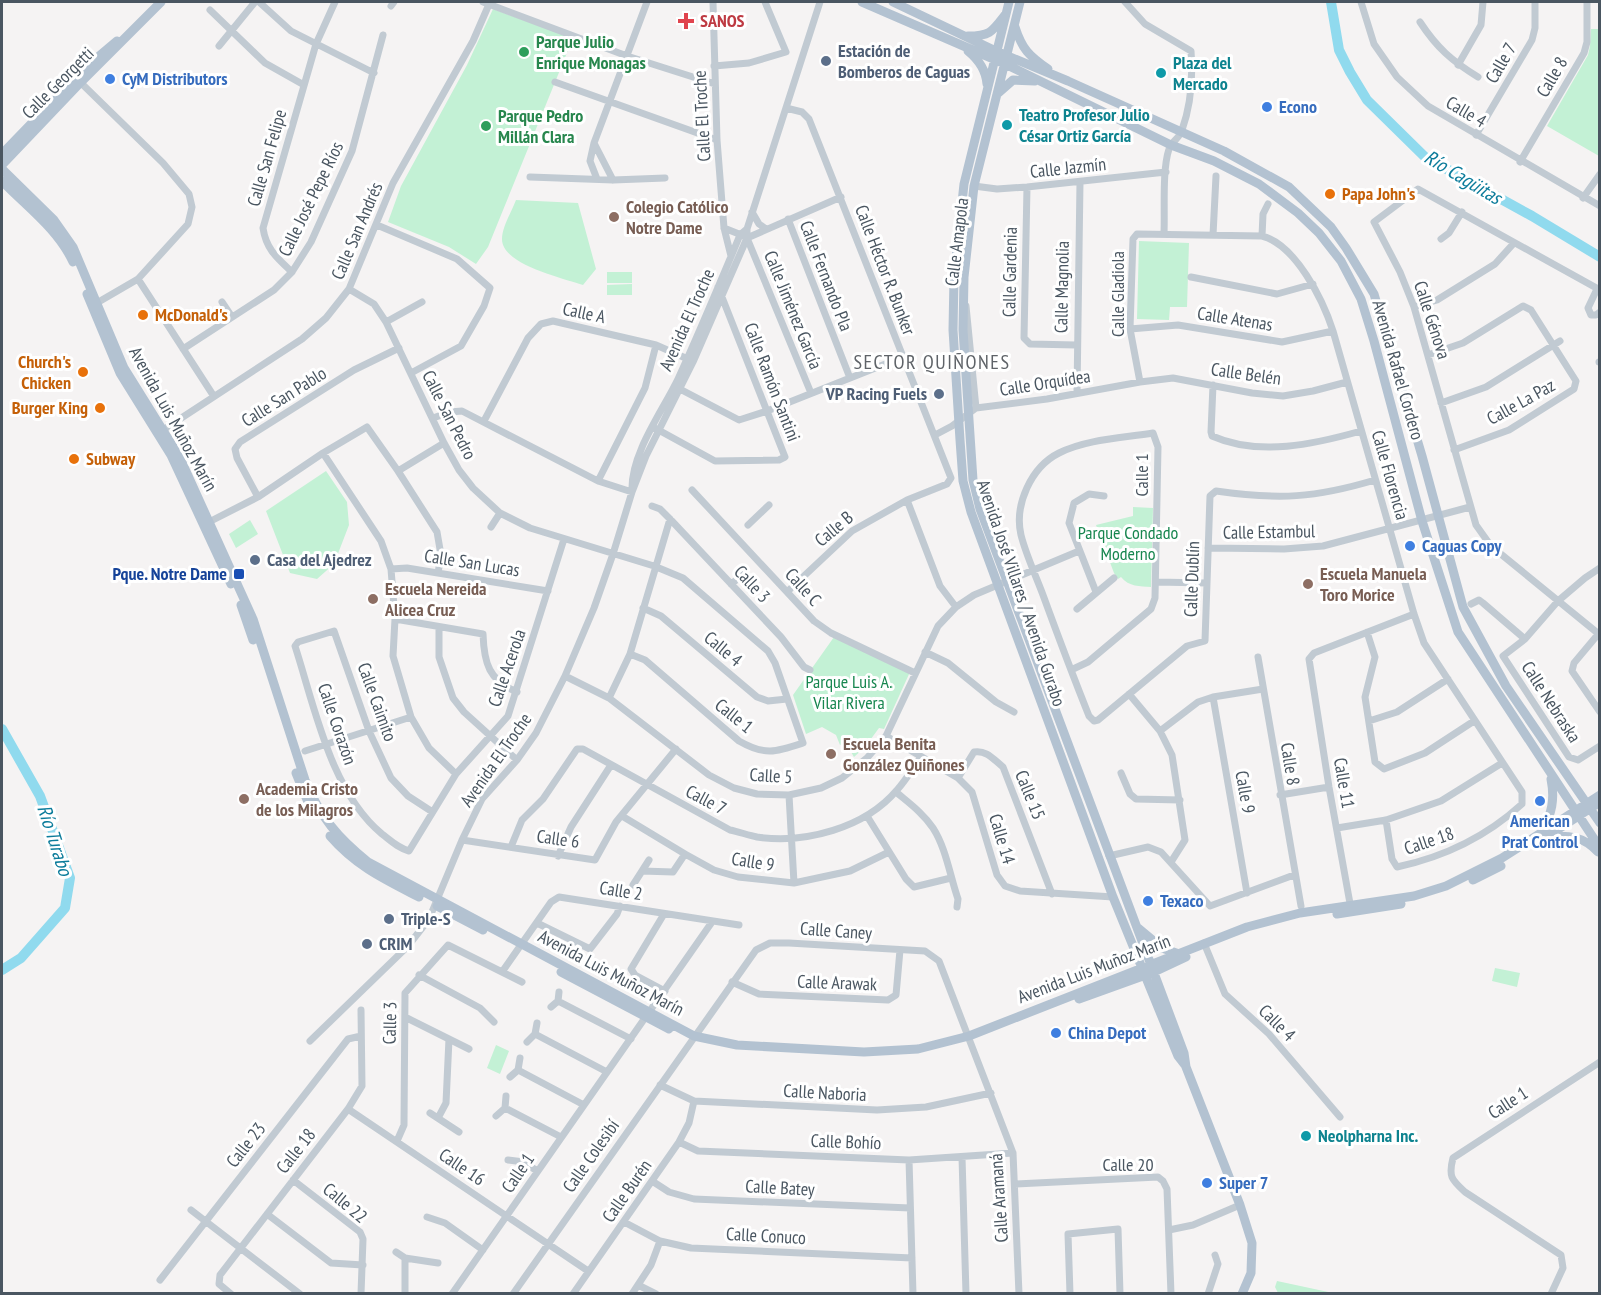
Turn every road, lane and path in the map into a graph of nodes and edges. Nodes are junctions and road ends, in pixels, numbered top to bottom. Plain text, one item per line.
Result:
1 (161, 2) edge
2 (257, 2) edge
3 (335, 2) edge
4 (487, 2) edge
5 (647, 2) edge
6 (713, 2) edge
7 (765, 2) edge
8 (820, 2) edge
9 (862, 2) edge
10 (893, 2) edge
11 (1009, 2) edge
12 (1020, 2) edge
13 (1125, 2) edge
14 (1361, 2) edge
15 (1483, 2) edge
16 (1535, 2) edge
17 (1587, 2) edge
18 (210, 10) dead end
19 (1007, 13) junction
20 (1420, 22) dead end
21 (1015, 24) junction
22 (232, 31) junction
23 (383, 35) dead end
24 (964, 35) junction
25 (956, 43) junction
26 (316, 44) junction
27 (219, 46) dead end
28 (627, 56) junction
29 (1002, 58) junction
30 (1458, 65) junction
31 (714, 66) junction
32 (374, 73) junction
33 (1478, 77) dead end
34 (78, 80) junction
35 (1068, 81) junction
36 (555, 82) dead end
37 (1042, 82) junction
38 (715, 84) junction
39 (304, 85) junction
40 (992, 94) junction
41 (609, 102) junction
42 (786, 108) junction
43 (1181, 133) junction
44 (1476, 135) junction
45 (981, 136) junction
46 (717, 140) junction
47 (594, 143) junction
48 (1171, 144) junction
49 (2, 154) edge
50 (1520, 162) junction
51 (2, 167) edge
52 (1166, 172) junction
53 (1599, 174) edge
54 (1216, 176) dead end
55 (530, 177) dead end
56 (664, 178) dead end
57 (597, 179) junction
58 (613, 180) junction
59 (2, 181) edge
60 (1080, 182) junction
61 (1260, 184) junction
62 (976, 187) junction
63 (1027, 187) junction
64 (1288, 187) junction
65 (2, 192) edge
66 (16, 196) junction
67 (841, 197) junction
68 (1583, 198) junction
69 (1268, 204) dead end
70 (1599, 206) edge
71 (752, 212) junction
72 (1462, 212) junction
73 (788, 219) junction
74 (1304, 219) junction
75 (377, 225) junction
76 (766, 229) junction
77 (725, 231) junction
78 (1164, 234) junction
79 (1212, 235) junction
80 (1262, 236) junction
81 (1441, 238) dead end
82 (744, 239) junction
83 (1514, 243) junction
84 (741, 250) junction
85 (753, 252) junction
86 (731, 256) junction
87 (292, 272) junction
88 (1191, 277) dead end
89 (138, 279) junction
90 (1313, 284) junction
91 (718, 287) junction
92 (349, 289) junction
93 (1598, 290) edge
94 (722, 296) junction
95 (222, 302) dead end
96 (422, 302) dead end
97 (95, 305) junction
98 (1414, 307) junction
99 (1599, 312) edge
100 (232, 317) junction
101 (386, 322) junction
102 (1130, 329) junction
103 (1333, 331) junction
104 (1556, 343) junction
105 (656, 345) junction
106 (1076, 345) junction
107 (399, 348) junction
108 (183, 349) junction
109 (1428, 355) junction
110 (903, 357) junction
111 (690, 360) junction
112 (411, 373) junction
113 (850, 378) junction
114 (1140, 382) junction
115 (1347, 382) junction
116 (1213, 385) junction
117 (677, 388) junction
118 (811, 393) junction
119 (1077, 393) junction
120 (213, 395) junction
121 (1441, 403) junction
122 (767, 411) junction
123 (972, 411) junction
124 (433, 418) junction
125 (484, 421) junction
126 (958, 422) junction
127 (656, 428) junction
128 (161, 431) junction
129 (1361, 431) junction
130 (934, 435) junction
131 (444, 443) junction
132 (1454, 450) junction
133 (323, 453) junction
134 (398, 471) junction
135 (1376, 480) junction
136 (598, 481) junction
137 (692, 490) dead end
138 (632, 492) junction
139 (258, 496) junction
140 (1104, 496) dead end
141 (907, 500) junction
142 (770, 505) dead end
143 (652, 506) dead end
144 (1470, 507) junction
145 (500, 513) junction
146 (1439, 516) junction
147 (670, 519) junction
148 (1422, 521) junction
149 (207, 523) junction
150 (748, 525) dead end
151 (490, 527) dead end
152 (1390, 530) junction
153 (564, 539) junction
154 (1208, 548) junction
155 (1079, 551) junction
156 (613, 555) junction
157 (654, 566) junction
158 (1599, 568) edge
159 (391, 569) junction
160 (1033, 569) junction
161 (438, 573) junction
162 (744, 574) dead end
163 (1114, 578) dead end
164 (1156, 582) junction
165 (1002, 583) junction
166 (1208, 583) junction
167 (731, 584) junction
168 (548, 591) junction
169 (788, 591) junction
170 (1096, 592) junction
171 (1558, 601) junction
172 (1471, 604) dead end
173 (956, 607) junction
174 (643, 608) junction
175 (1077, 609) dead end
176 (1413, 614) junction
177 (395, 619) junction
178 (439, 627) junction
179 (1367, 633) junction
180 (1599, 634) edge
181 (1526, 639) junction
182 (297, 650) joint
183 (925, 652) junction
184 (630, 654) junction
185 (1258, 657) dead end
186 (810, 670) dead end
187 (1071, 670) junction
188 (915, 673) junction
189 (565, 676) junction
190 (1448, 679) junction
191 (1263, 689) junction
192 (517, 692) junction
193 (1129, 694) junction
194 (1213, 697) junction
195 (609, 698) junction
196 (787, 699) junction
197 (1086, 708) joint
198 (1014, 712) dead end
199 (1599, 712) edge
200 (411, 717) junction
201 (1369, 721) junction
202 (1474, 721) junction
203 (369, 731) junction
204 (1160, 731) junction
205 (491, 736) junction
206 (886, 736) junction
207 (326, 744) junction
208 (1599, 746) edge
209 (676, 749) junction
210 (305, 751) dead end
211 (921, 757) junction
212 (517, 760) junction
213 (1502, 763) junction
214 (610, 765) junction
215 (1121, 773) dead end
216 (1550, 773) junction
217 (456, 774) junction
218 (958, 778) junction
219 (646, 785) junction
220 (1329, 787) junction
221 (896, 792) junction
222 (789, 795) junction
223 (1280, 795) junction
224 (1599, 795) edge
225 (1180, 800) junction
226 (1599, 802) edge
227 (1588, 806) junction
228 (431, 811) junction
229 (1512, 813) joint
230 (1577, 814) junction
231 (622, 816) junction
232 (867, 816) junction
233 (1386, 820) junction
234 (1599, 823) edge
235 (1337, 828) junction
236 (1543, 835) junction
237 (792, 839) junction
238 (462, 840) junction
239 (511, 847) junction
240 (1599, 848) edge
241 (409, 851) joint
242 (889, 852) junction
243 (685, 854) junction
244 (1599, 854) edge
245 (558, 856) junction
246 (1109, 856) junction
247 (649, 860) dead end
248 (1171, 862) junction
249 (642, 871) junction
250 (1294, 875) junction
251 (951, 878) junction
252 (794, 883) junction
253 (633, 885) dead end
254 (1247, 893) junction
255 (1052, 894) junction
256 (1113, 897) junction
257 (436, 903) junction
258 (620, 906) junction
259 (1300, 906) dead end
260 (957, 907) dead end
261 (1351, 909) junction
262 (664, 914) junction
263 (712, 922) junction
264 (537, 923) junction
265 (739, 925) dead end
266 (1136, 925) junction
267 (1133, 945) junction
268 (520, 946) junction
269 (1205, 946) junction
270 (900, 950) junction
271 (1179, 954) junction
272 (1169, 964) junction
273 (1148, 970) junction
274 (502, 972) junction
275 (419, 975) junction
276 (1128, 977) junction
277 (522, 982) dead end
278 (732, 982) junction
279 (665, 991) junction
280 (560, 992) dead end
281 (1158, 995) junction
282 (558, 1001) junction
283 (551, 1007) dead end
284 (361, 1010) dead end
285 (648, 1014) junction
286 (405, 1017) junction
287 (494, 1022) dead end
288 (537, 1023) dead end
289 (535, 1034) junction
290 (361, 1036) junction
291 (692, 1038) junction
292 (969, 1038) junction
293 (449, 1039) junction
294 (631, 1039) junction
295 (310, 1041) dead end
296 (527, 1042) dead end
297 (469, 1048) dead end
298 (519, 1058) dead end
299 (1599, 1063) edge
300 (518, 1070) junction
301 (607, 1072) junction
302 (510, 1077) dead end
303 (660, 1085) junction
304 (991, 1093) junction
305 (506, 1095) dead end
306 (694, 1101) junction
307 (584, 1105) junction
308 (505, 1108) junction
309 (348, 1109) junction
310 (430, 1113) dead end
311 (495, 1116) dead end
312 (1340, 1117) dead end
313 (438, 1118) junction
314 (459, 1132) dead end
315 (561, 1137) junction
316 (397, 1141) junction
317 (679, 1142) junction
318 (1013, 1153) junction
319 (962, 1157) junction
320 (508, 1160) dead end
321 (909, 1160) junction
322 (537, 1171) junction
323 (293, 1180) junction
324 (652, 1181) junction
325 (1015, 1184) junction
326 (1240, 1205) junction
327 (910, 1209) junction
328 (191, 1210) dead end
329 (267, 1214) junction
330 (507, 1215) junction
331 (427, 1216) dead end
332 (206, 1221) junction
333 (624, 1222) junction
334 (1169, 1230) junction
335 (660, 1241) junction
336 (548, 1243) junction
337 (241, 1248) junction
338 (483, 1250) junction
339 (396, 1252) dead end
340 (1215, 1255) dead end
341 (405, 1258) junction
342 (912, 1258) junction
343 (438, 1263) dead end
344 (363, 1265) junction
345 (588, 1271) junction
346 (160, 1280) dead end
347 (638, 1285) junction
348 (1208, 1292) edge
349 (231, 1293) edge
350 (300, 1293) edge
351 (361, 1293) edge
352 (405, 1293) edge
353 (452, 1293) edge
354 (513, 1293) edge
355 (573, 1293) edge
356 (632, 1293) edge
357 (656, 1293) edge
358 (913, 1293) edge
359 (966, 1293) edge
360 (1019, 1293) edge
361 (1070, 1293) edge
362 (1120, 1293) edge
363 (1171, 1293) edge
364 (1242, 1293) edge
365 (1551, 1293) edge

1 - 34 main road, Calle Georgetti
2 - 22 street
2 - 26 street
3 - 26 street, Calle San Felipe
4 - 28 street
4 - 75 street, Calle San Andrés
5 - 28 street
6 - 31 street, Calle El Troche
7 - 31 street
8 - 42 street, Avenida El Troche
9 - 25 main road, Avenida Rafael Cordero
10 - 24 main road, Avenida Rafael Cordero
11 - 19 main road, Avenida José Villares / Avenida Gurabo
12 - 21 main road, Avenida José Villares / Avenida Gurabo
13 - 43 street
14 - 44 street, Calle 4
15 - 30 street
16 - 44 street, Calle 7
17 - 50 street, Calle 8
18 - 22 street
19 - 24 main road
19 - 29 main road, Avenida José Villares / Avenida Gurabo
20 - 30 street
21 - 29 main road, Avenida José Villares / Avenida Gurabo
21 - 35 main road
22 - 27 street
22 - 39 street
23 - 32 street, Calle José Pepe Ríos
24 - 29 main road, Avenida Rafael Cordero
25 - 29 main road, Avenida Rafael Cordero
25 - 40 main road
26 - 32 street
26 - 39 street, Calle San Felipe
28 - 38 street
28 - 41 street
29 - 35 main road, Avenida Rafael Cordero
29 - 37 main road, Avenida Rafael Cordero
29 - 40 main road, Avenida José Villares / Avenida Gurabo
30 - 33 street
31 - 38 street, Calle El Troche
32 - 87 street, Calle José Pepe Ríos
34 - 49 main road, Calle Georgetti
34 - 51 main road, Calle Georgetti
34 - 89 street
35 - 43 main road, Avenida Rafael Cordero
36 - 41 street
37 - 40 main road
37 - 48 main road, Avenida Rafael Cordero
38 - 46 street, Calle El Troche
39 - 87 street, Calle San Felipe
40 - 45 main road, Avenida José Villares / Avenida Gurabo
41 - 46 street
41 - 47 street
42 - 67 street, Calle Héctor R. Bunker
42 - 71 street, Avenida El Troche
43 - 48 street
43 - 64 main road, Avenida Rafael Cordero
44 - 50 street, Calle 4
45 - 62 main road, Avenida José Villares / Avenida Gurabo
45 - 126 main road, Avenida José Villares / Avenida Gurabo
46 - 77 street, Calle El Troche
47 - 57 street
47 - 58 street
48 - 52 street
48 - 61 main road, Avenida Rafael Cordero
50 - 68 street, Calle 4
51 - 97 main road, Avenida Luis Muñoz Marín
52 - 60 street, Calle Jazmín
52 - 78 street
53 - 68 street
54 - 79 street
55 - 57 street
56 - 58 street
57 - 58 street
59 - 66 main road, Avenida Luis Muñoz Marín
60 - 63 street, Calle Jazmín
60 - 106 street, Calle Magnolia
61 - 64 main road
61 - 74 main road, Avenida Rafael Cordero
62 - 63 street, Calle Jazmín
62 - 123 main road, Avenida José Villares / Avenida Gurabo
63 - 106 street, Calle Gardenia
64 - 74 main road
64 - 146 main road, Avenida Rafael Cordero
65 - 66 main road
66 - 97 main road, Avenida Luis Muñoz Marín
67 - 73 street
67 - 110 street, Calle Héctor R. Bunker
68 - 70 street, Calle 4
69 - 80 street
71 - 76 street
71 - 82 street, Avenida El Troche
72 - 81 street
72 - 83 street, Calle Génova
72 - 98 street, Calle Génova
73 - 76 street
73 - 113 street, Calle Fernando Pla
74 - 148 main road, Avenida Rafael Cordero
75 - 92 street, Calle San Andrés
75 - 112 street
76 - 82 street
77 - 82 street
77 - 86 street, Calle El Troche
78 - 79 street, Calle Florencia
78 - 102 street, Calle Gladiola
79 - 80 street, Calle Florencia
80 - 90 street, Calle Florencia
82 - 84 street, Avenida El Troche
82 - 85 street, Calle Jiménez García
82 - 86 street, Avenida El Troche
83 - 93 street, Calle Génova
83 - 98 street
84 - 85 street
84 - 94 street, Avenida El Troche
85 - 118 street, Calle Jiménez García
86 - 91 street, Avenida El Troche
87 - 100 street, Calle José Pepe Ríos
88 - 90 street
89 - 97 street
89 - 108 street
90 - 103 street, Calle Florencia
91 - 94 street, Calle Ramón Santini
91 - 111 street, Avenida El Troche
92 - 101 street, Calle San Pedro
92 - 120 street, Calle San Andrés
93 - 99 street
94 - 111 street, Avenida El Troche
94 - 122 street, Calle Ramón Santini
95 - 100 street
96 - 101 street
97 - 128 main road, Avenida Luis Muñoz Marín
98 - 109 street, Calle Génova
100 - 108 street, Calle José Pepe Ríos
101 - 107 street, Calle San Pedro
102 - 103 street, Calle Atenas
102 - 114 street, Calle Gladiola
103 - 115 street, Calle Florencia
104 - 109 street, Calle La Paz
104 - 121 street
104 - 132 street, Calle La Paz
105 - 111 street, Calle A
105 - 125 street, Calle A
105 - 136 street
106 - 119 street, Calle Magnolia
107 - 112 street, Calle San Pedro
107 - 139 street, Calle San Pablo
108 - 120 street
109 - 121 street, Calle Génova
110 - 113 street
110 - 130 street, Calle Héctor R. Bunker
111 - 117 street, Avenida El Troche
112 - 124 street, Calle San Pedro
113 - 118 street
114 - 116 street, Calle Belén
114 - 119 street, Calle Orquídea
115 - 116 street, Calle Belén
115 - 129 street, Calle Florencia
116 - 129 street
117 - 122 street
117 - 127 street, Avenida El Troche
118 - 122 street
119 - 123 street, Calle Orquídea
120 - 128 street, Calle San Andrés
121 - 132 street, Calle Génova
122 - 127 street, Calle Ramón Santini
123 - 126 street
123 - 165 main road, Avenida José Villares / Avenida Gurabo
124 - 125 street
124 - 131 street, Calle San Pedro
125 - 136 street
126 - 130 street
126 - 165 main road, Avenida José Villares / Avenida Gurabo
127 - 138 street, Avenida El Troche
128 - 149 main road, Avenida Luis Muñoz Marín
129 - 135 street, Calle Florencia
130 - 141 street, Calle Héctor R. Bunker
131 - 134 street
131 - 145 street, Calle San Pedro
132 - 144 street, Calle Génova
133 - 134 street
133 - 139 street
133 - 159 street
134 - 161 street
135 - 152 street, Calle Florencia
135 - 154 street, Calle Dublín
136 - 138 street
137 - 169 street, Calle C
138 - 156 street, Avenida El Troche
139 - 149 street
140 - 155 street
141 - 169 street, Calle B
141 - 173 street
142 - 150 street
143 - 147 street, Calle 3
144 - 146 street, Calle Estambul
144 - 171 street, Calle Génova
145 - 151 street
145 - 153 street, Calle San Pedro
146 - 148 street, Calle Estambul
146 - 227 main road, Avenida Rafael Cordero
147 - 157 street
147 - 167 street, Calle 3
148 - 152 street, Calle Estambul
148 - 216 main road, Avenida Rafael Cordero
149 - 257 main road, Avenida Luis Muñoz Marín
152 - 154 street, Calle Estambul
152 - 176 street, Calle Florencia
153 - 156 street, Calle San Pedro
153 - 168 street, Calle Acerola
154 - 166 street, Calle Dublín
155 - 160 street
155 - 170 street
156 - 157 street, Calle 1
156 - 189 street, Avenida El Troche
157 - 174 street
157 - 196 street, Calle 1
158 - 171 street
159 - 161 street, Calle San Lucas
159 - 177 street
160 - 164 street, Calle 1
160 - 165 street
160 - 187 street, Calle 1
161 - 168 street, Calle San Lucas
162 - 167 street
163 - 170 street
164 - 166 street
164 - 187 street, Calle 1
165 - 173 street
165 - 246 main road, Avenida José Villares / Avenida Gurabo
165 - 256 main road, Avenida José Villares / Avenida Gurabo
166 - 193 street, Calle Dublín
167 - 186 street, Calle 3
168 - 192 street, Calle Acerola
169 - 188 street, Calle C
170 - 175 street
171 - 180 street, Calle Génova
171 - 181 street
172 - 181 street
173 - 183 street
174 - 184 street
174 - 196 street, Calle 4
176 - 179 street
176 - 190 street, Calle Florencia
177 - 178 street
177 - 200 street
178 - 192 street
178 - 205 street
179 - 201 street
179 - 220 street, Calle 11
180 - 199 street
181 - 208 street, Calle Nebraska
182 - 203 street, Calle Caimito
182 - 207 street, Calle Corazón
183 - 188 street
183 - 198 street
184 - 195 street
184 - 196 street, Calle 1
185 - 191 street, Calle 8
187 - 197 street, Calle 1
188 - 206 street, Calle 5
189 - 195 street, Calle 5
189 - 212 street, Avenida El Troche
190 - 201 street
190 - 202 street, Calle Florencia
191 - 194 street
191 - 223 street, Calle 8
192 - 205 street, Calle Acerola
193 - 197 street, Calle Dublín
193 - 204 street
194 - 204 street
194 - 254 street, Calle 9
195 - 209 street, Calle 5
200 - 203 street
200 - 217 street
201 - 202 street
202 - 213 street, Calle Florencia
203 - 207 street
203 - 228 street, Calle Caimito
204 - 225 street
205 - 212 street
205 - 217 street, Calle Acerola
206 - 211 street, Calle 14
206 - 222 street, Calle 5
207 - 210 street
207 - 241 street, Calle Corazón
209 - 219 street, Calle 6
209 - 222 street, Calle 5
211 - 218 street, Calle 14
211 - 221 street, Calle 7
212 - 238 street, Avenida El Troche
213 - 229 street, Calle Florencia
213 - 233 street
214 - 219 street, Calle 7
214 - 239 street, Calle 7
214 - 245 street
215 - 225 street
216 - 230 main road, Avenida Rafael Cordero
216 - 236 main road
217 - 228 street, Calle Acerola
218 - 255 street, Calle 14
218 - 255 street, Calle 15
219 - 231 street, Calle 6
219 - 237 street, Calle 7
220 - 223 street
220 - 235 street, Calle 11
221 - 232 street, Calle 7
221 - 251 street
222 - 237 street
223 - 250 street, Calle 8
224 - 227 main road, Avenida Luis Muñoz Marín
225 - 248 street
226 - 227 main road, Avenida Luis Muñoz Marín
227 - 230 main road, Avenida Luis Muñoz Marín
227 - 234 main road, Avenida Rafael Cordero
228 - 241 street, Calle Acerola
229 - 233 street, Calle 18
230 - 236 main road, Avenida Luis Muñoz Marín
230 - 240 main road, Avenida Rafael Cordero
231 - 243 street, Calle 9
231 - 245 street, Calle 6
232 - 237 street, Calle 7
232 - 242 street
233 - 235 street
235 - 261 street, Calle 11
236 - 244 main road
236 - 261 main road, Avenida Luis Muñoz Marín
237 - 252 street
238 - 239 street, Calle 6
238 - 257 street, Avenida El Troche
239 - 245 street, Calle 6
242 - 251 street
242 - 252 street, Calle 9
243 - 249 street
243 - 252 street, Calle 9
246 - 248 street
246 - 266 main road, Avenida José Villares / Avenida Gurabo
247 - 249 street
248 - 254 street
249 - 253 street
250 - 254 street
250 - 259 street, Calle 8
251 - 260 street
255 - 256 street, Calle 14
256 - 267 main road, Avenida José Villares / Avenida Gurabo
257 - 268 main road, Avenida Luis Muñoz Marín
257 - 295 street, Avenida El Troche
258 - 262 street, Calle 2
258 - 264 street, Calle 2
258 - 264 street
261 - 269 main road, Avenida Luis Muñoz Marín
262 - 263 street, Calle 2
262 - 279 street
263 - 265 street, Calle 2
263 - 279 street, Calle 1
264 - 268 street, Calle 2
266 - 271 main road
266 - 273 main road, Avenida José Villares / Avenida Gurabo
267 - 273 main road, Avenida José Villares / Avenida Gurabo
267 - 276 main road
268 - 274 street, Calle 2
268 - 285 main road, Avenida Luis Muñoz Marín
269 - 271 main road, Avenida Luis Muñoz Marín
269 - 272 main road, Avenida Luis Muñoz Marín
269 - 312 street, Calle 4
270 - 278 street, Calle Caney
270 - 278 street, Calle Arawak
270 - 292 street, Calle Caney
271 - 273 main road, Avenida Luis Muñoz Marín
272 - 273 main road, Avenida Luis Muñoz Marín
272 - 281 main road
273 - 276 main road, Avenida Luis Muñoz Marín
273 - 281 main road, Avenida José Villares / Avenida Gurabo
274 - 275 street, Calle 3
274 - 277 street
275 - 286 street, Calle 3
275 - 287 street
276 - 281 main road
276 - 292 main road, Avenida Luis Muñoz Marín
278 - 291 street, Calle Caney
279 - 285 street, Calle 1
280 - 282 street
281 - 326 main road, Avenida José Villares / Avenida Gurabo
282 - 283 street
282 - 294 street
284 - 290 street, Calle 18
285 - 291 main road, Avenida Luis Muñoz Marín
285 - 294 street, Calle 1
286 - 293 street
286 - 316 street, Calle 3
288 - 289 street
289 - 296 street
289 - 301 street
290 - 309 street, Calle 18
290 - 332 street, Calle 23
291 - 292 main road, Avenida Luis Muñoz Marín
291 - 303 street, Calle Colesibí
292 - 304 street, Calle Aramaná
293 - 297 street
293 - 313 street
294 - 301 street, Calle 1
298 - 300 street
299 - 365 street, Calle 1
300 - 302 street
300 - 307 street
301 - 307 street, Calle 1
303 - 306 street, Calle Naboria
303 - 336 street, Calle Colesibí
304 - 306 street, Calle Naboria
304 - 318 street, Calle Aramaná
305 - 308 street
306 - 317 street, Calle Burén
307 - 315 street, Calle 1
308 - 311 street
308 - 315 street
309 - 316 street, Calle 16
309 - 323 street, Calle 18
310 - 313 street
313 - 314 street
315 - 322 street, Calle 1
316 - 330 street, Calle 16
317 - 321 street, Calle Bohío
317 - 324 street, Calle Burén
318 - 319 street, Calle Bohío
318 - 325 street, Calle Aramaná
319 - 321 street, Calle Bohío
319 - 359 street
320 - 322 street
321 - 327 street
322 - 330 street, Calle 1
323 - 329 street, Calle 18
323 - 344 street, Calle 22
324 - 327 street, Calle Batey
324 - 333 street, Calle Burén
325 - 334 street, Calle 20
325 - 360 street, Calle Aramaná
326 - 334 street
326 - 364 main road, Avenida José Villares / Avenida Gurabo
327 - 342 street
328 - 332 street
329 - 337 street, Calle 18
329 - 344 street
330 - 336 street, Calle 16
330 - 338 street, Calle 1
331 - 338 street
332 - 337 street
332 - 346 street, Calle 23
333 - 335 street, Calle Conuco
333 - 345 street, Calle Burén
334 - 363 street, Calle 20
335 - 342 street, Calle Conuco
335 - 347 street
336 - 345 street, Calle 16
336 - 354 street, Calle Colesibí
337 - 349 street, Calle 18
337 - 350 street
338 - 353 street, Calle 1
339 - 341 street
340 - 348 street
341 - 343 street
341 - 352 street
342 - 358 street
344 - 351 street, Calle 22
345 - 355 street, Calle Burén
347 - 356 street
347 - 357 street
361 - 362 street

